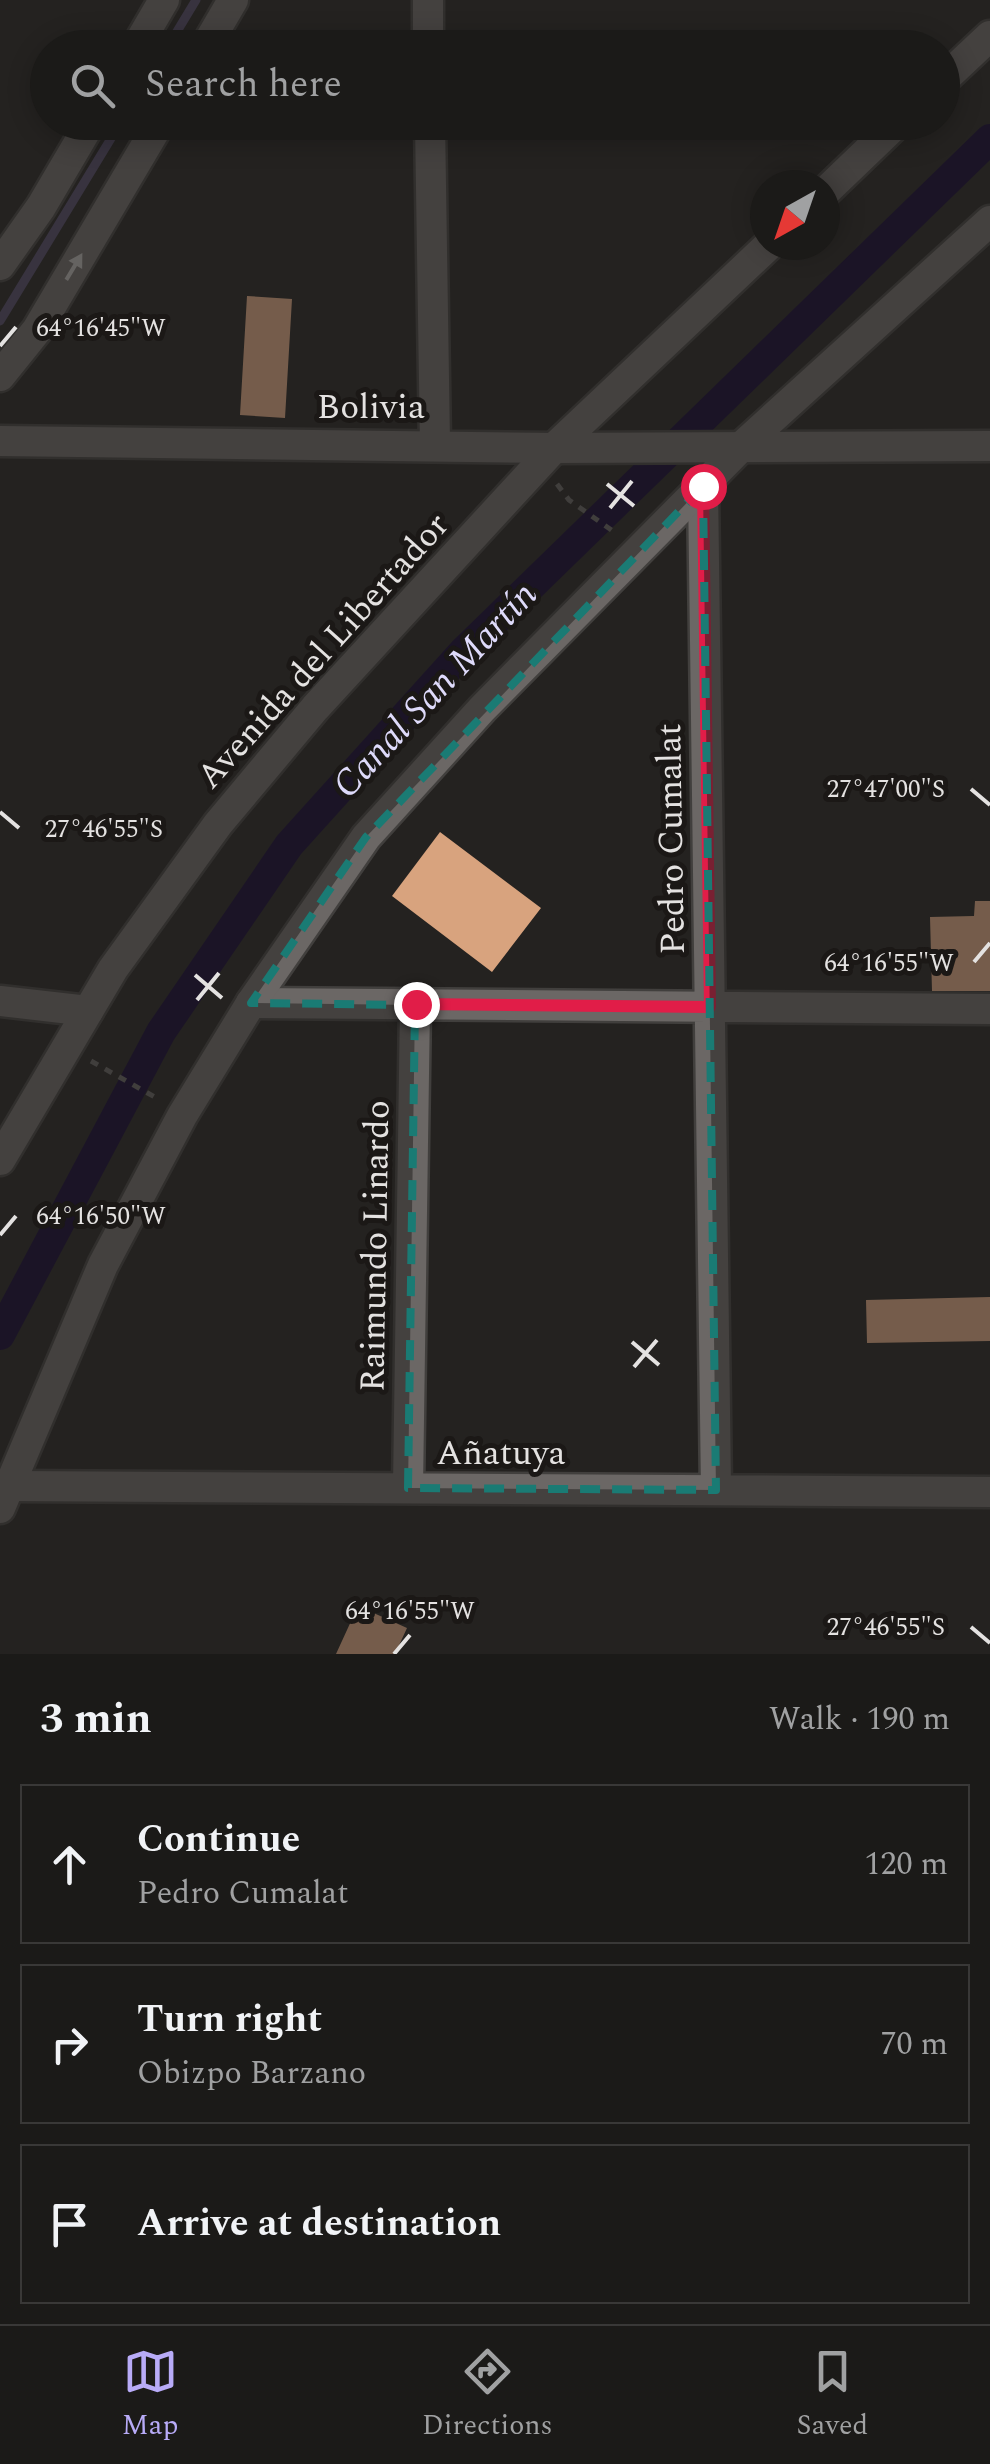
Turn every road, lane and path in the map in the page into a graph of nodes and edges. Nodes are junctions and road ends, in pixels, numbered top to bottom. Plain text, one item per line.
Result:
1 (164, 0) edge
2 (233, 0) edge
3 (428, 0) edge
4 (146, 30) edge
5 (216, 30) edge
6 (428, 30) edge
7 (990, 36) edge
8 (960, 64) edge
9 (80, 140) edge
10 (149, 140) edge
11 (430, 140) edge
12 (879, 140) edge
13 (840, 178) edge
14 (990, 221) edge
15 (752, 260) edge
16 (0, 265) edge
17 (0, 376) edge
18 (0, 441) edge
19 (435, 444) junction
20 (742, 446) junction
21 (990, 446) edge
22 (554, 448) junction
23 (703, 486) junction
24 (569, 500) dead end
25 (610, 529) dead end
26 (0, 1001) edge
27 (251, 1003) junction
28 (416, 1004) junction
29 (710, 1007) junction
30 (990, 1009) edge
31 (88, 1011) junction
32 (100, 1066) dead end
33 (158, 1098) dead end
34 (0, 1160) edge
35 (408, 1488) junction
36 (716, 1490) junction
37 (990, 1492) edge
38 (6, 1497) edge

1 - 4 street
2 - 5 street
3 - 6 street
7 - 8 street
9 - 16 street
17 -> 10 street
11 - 19 street
12 - 13 street
14 - 20 street
15 - 22 street, Avenida del Libertador
18 - 19 street, Bolivia
19 - 22 street, Bolivia
20 - 21 street, Bolivia
20 - 22 street, Bolivia
20 - 23 street
22 - 31 street, Avenida del Libertador
23 - 27 street
23 - 29 street, Pedro Cumalat
24 - 25 path
26 - 31 street
27 - 28 street
27 - 38 street
28 - 29 street
28 - 35 street, Raimundo Linardo
29 - 30 street
29 - 36 street, Pedro Cumalat
31 - 34 street, Avenida del Libertador
32 - 33 path
35 - 36 street, Añatuya
35 - 38 street, Añatuya
36 - 37 street, Añatuya

